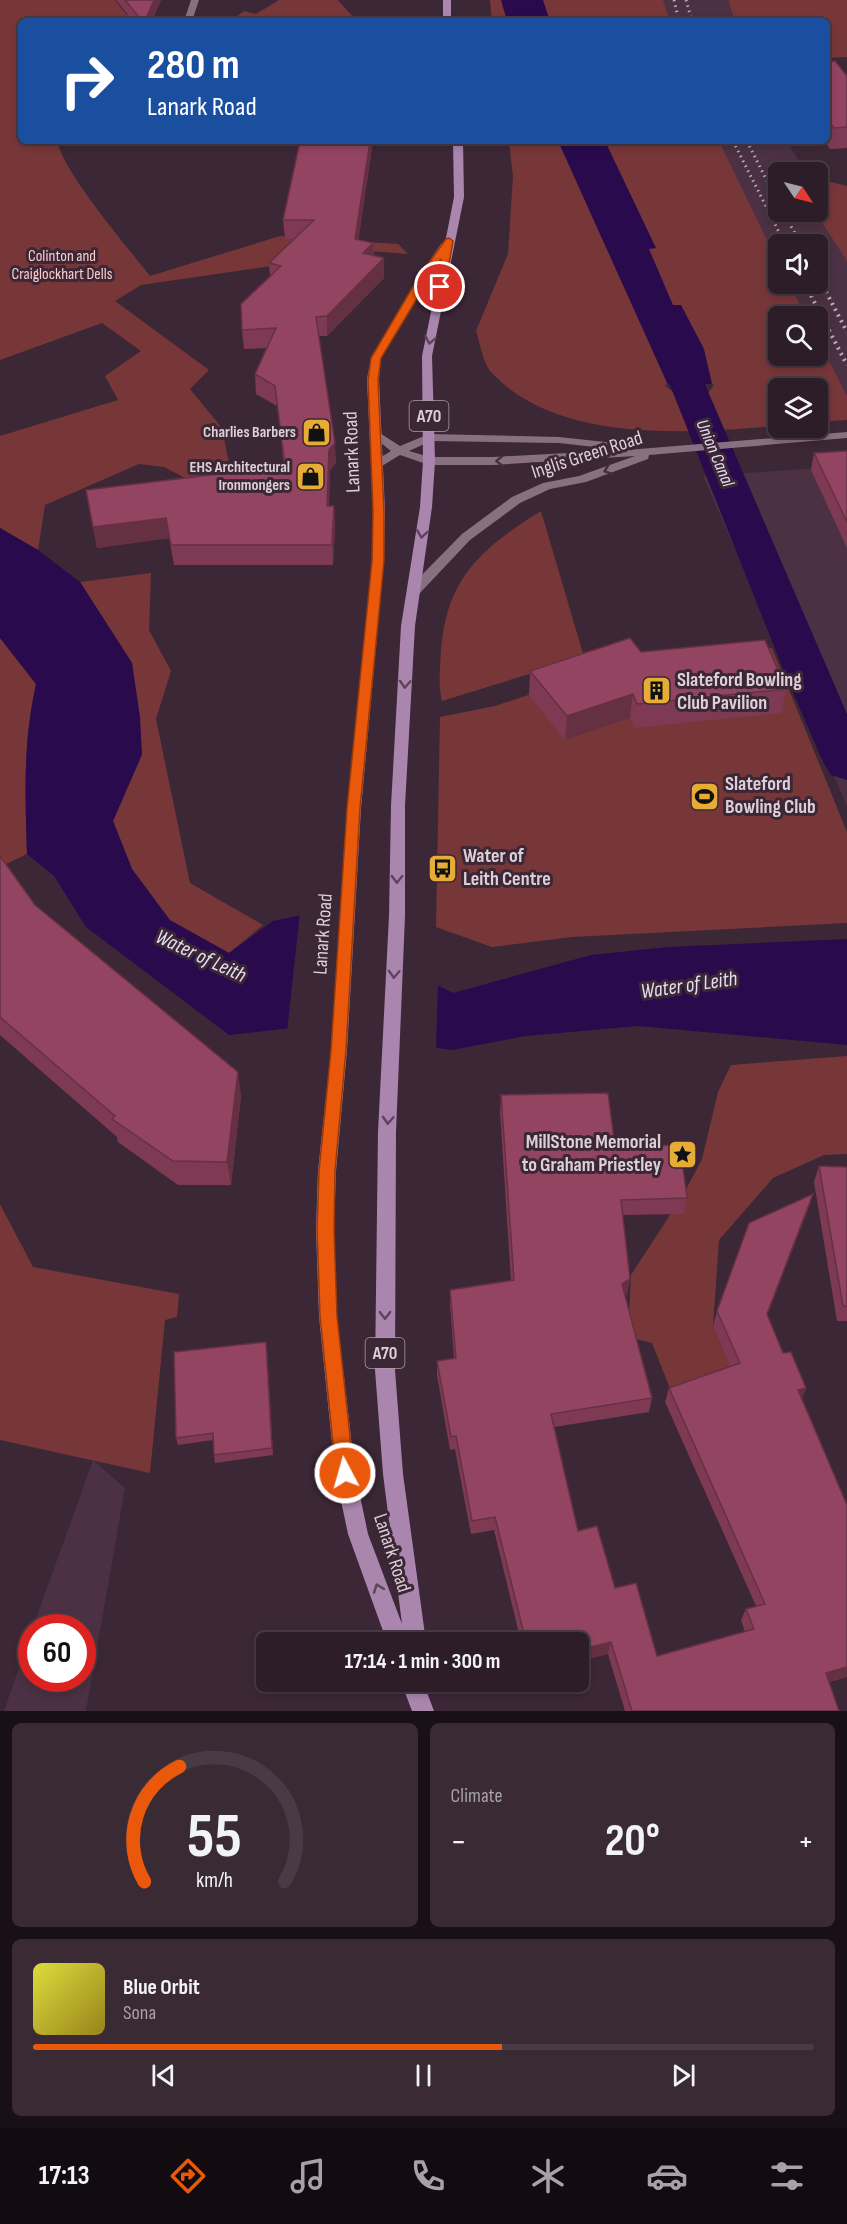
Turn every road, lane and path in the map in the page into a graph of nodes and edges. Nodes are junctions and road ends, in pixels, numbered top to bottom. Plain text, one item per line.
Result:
1 (195, 0) edge
2 (447, 0) edge
3 (189, 18) edge
4 (447, 18) edge
5 (458, 144) edge
6 (449, 241) junction
7 (375, 433) junction
8 (847, 435) edge
9 (429, 437) junction
10 (663, 450) junction
11 (399, 451) junction
12 (429, 461) junction
13 (377, 465) junction
14 (414, 591) junction
15 (394, 1632) edge
16 (414, 1632) edge
17 (416, 1692) edge
18 (422, 1692) edge
19 (424, 1711) edge

1 - 3 street
2 - 4 main road
5 - 6 main road, Lanark Road / A70
6 - 7 main road, Lanark Road / A70
6 -> 9 main road, Lanark Road / A70
7 - 11 street, Inglis Green Road
7 - 13 main road, Lanark Road / A70
8 - 10 street, Inglis Green Road
9 - 10 street, Inglis Green Road
9 - 11 street, Inglis Green Road
9 - 12 main road, Lanark Road / A70
10 -> 12 street, Inglis Green Road
10 -> 14 street, Inglis Green Road
11 - 12 street, Inglis Green Road
11 - 13 street, Inglis Green Road
12 -> 14 main road, Lanark Road / A70
15 -> 13 main road, Lanark Road / A70
14 -> 16 main road, Lanark Road / A70
17 - 19 main road
18 - 19 main road

